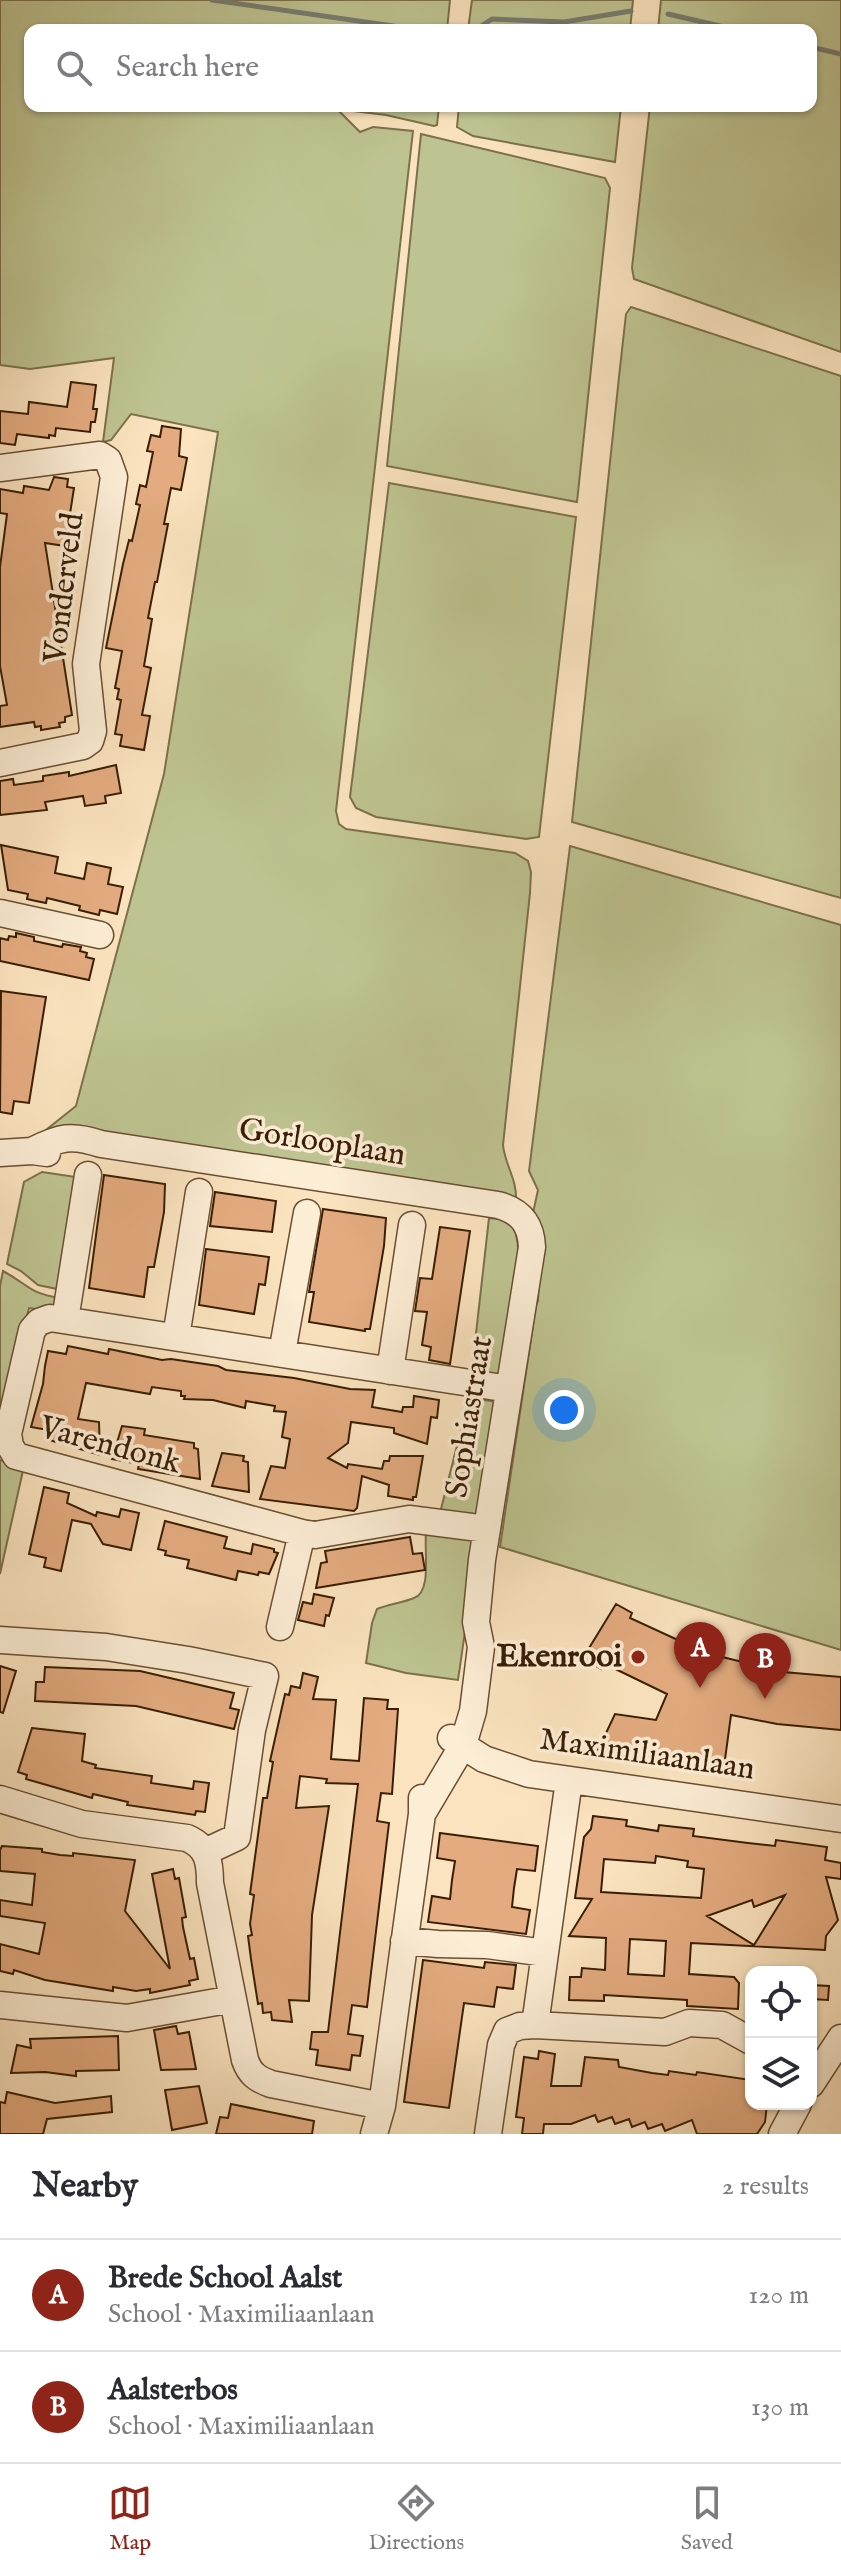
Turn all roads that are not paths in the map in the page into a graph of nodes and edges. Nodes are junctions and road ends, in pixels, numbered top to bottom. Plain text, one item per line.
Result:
1 (0, 468) edge
2 (0, 763) edge
3 (0, 913) edge
4 (100, 935) dead end
5 (0, 1153) edge
6 (88, 1175) dead end
7 (199, 1192) dead end
8 (307, 1213) dead end
9 (527, 1223) joint
10 (412, 1225) dead end
11 (65, 1320) junction
12 (176, 1337) junction
13 (282, 1353) junction
14 (390, 1371) junction
15 (509, 1389) junction
16 (487, 1529) junction
17 (302, 1533) junction
18 (280, 1627) dead end
19 (0, 1640) edge
20 (457, 1741) junction
21 (569, 1780) junction
22 (0, 1799) edge
23 (841, 1819) edge
24 (205, 1852) junction
25 (404, 1941) junction
26 (545, 1953) junction
27 (233, 1999) junction
28 (0, 2005) edge
29 (535, 2025) junction
30 (746, 2038) edge
31 (827, 2048) edge
32 (817, 2070) edge
33 (382, 2106) junction
34 (795, 2110) edge
35 (374, 2134) edge
36 (488, 2134) edge
37 (782, 2134) edge

1 - 2 street, Vonderveld
3 - 4 street
5 - 9 street, Gorlooplaan
6 - 11 street
7 - 12 street
8 - 13 street
9 - 15 street, Sophiastraat
10 - 14 street
11 - 12 street, Varendonk
11 - 17 street, Varendonk
12 - 13 street, Varendonk
13 - 14 street, Varendonk
14 - 15 street, Varendonk
15 - 16 street, Sophiastraat
16 - 17 street, Varendonk
16 - 20 street, Sophiastraat
17 - 18 street
19 - 24 street
20 - 21 street, Maximiliaanlaan
20 - 25 street, Sophiastraat
21 - 23 street, Maximiliaanlaan
21 - 26 street
22 - 24 street
24 - 27 street
25 - 26 street
25 - 33 street, Sophiastraat
26 - 29 street
27 - 28 street
27 - 33 street
29 - 30 street
29 - 36 street
31 - 32 street
33 - 35 street, Sophiastraat
34 - 37 street

